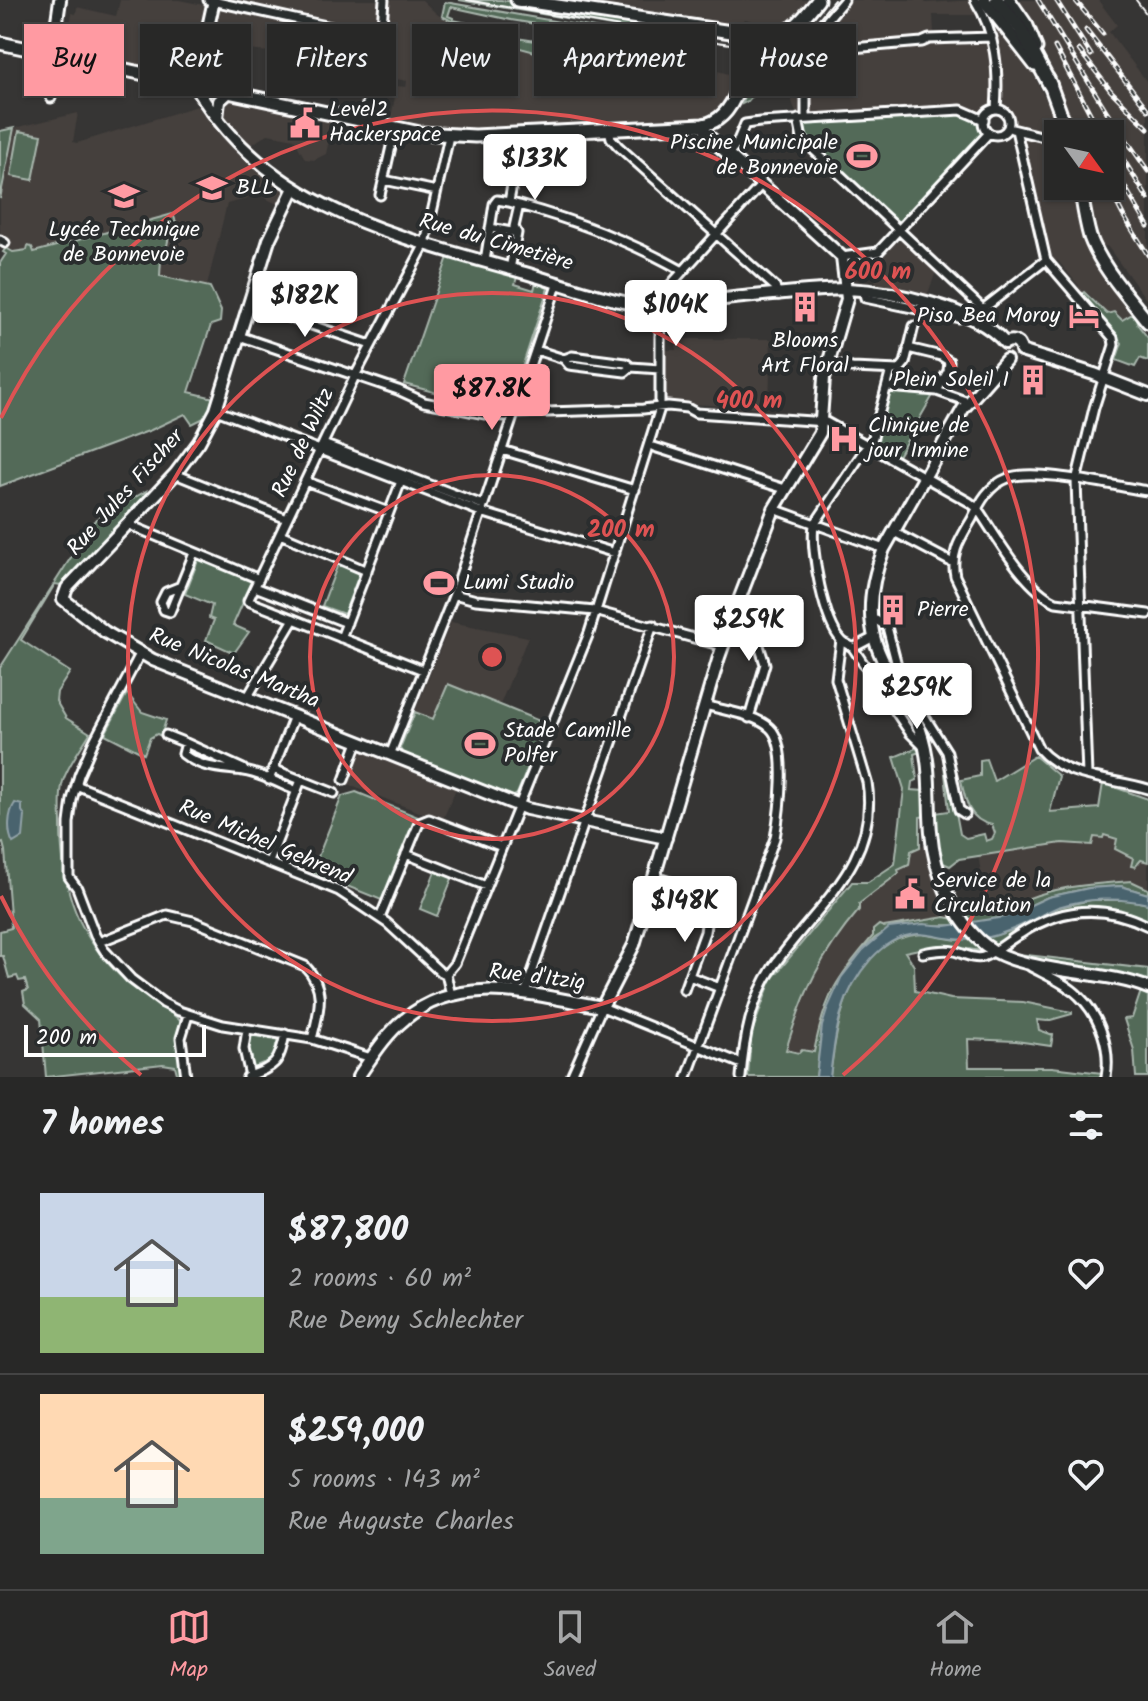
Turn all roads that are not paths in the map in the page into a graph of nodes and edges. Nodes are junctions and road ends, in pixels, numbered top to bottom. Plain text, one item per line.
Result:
1 (60, 0) edge
2 (212, 0) edge
3 (384, 0) edge
4 (517, 0) edge
5 (818, 0) edge
6 (844, 0) edge
7 (975, 0) edge
8 (984, 0) edge
9 (997, 0) edge
10 (1009, 0) edge
11 (57, 24) edge
12 (207, 24) edge
13 (319, 24) edge
14 (382, 24) edge
15 (798, 24) edge
16 (824, 24) edge
17 (731, 32) edge
18 (992, 37) junction
19 (0, 43) edge
20 (856, 47) edge
21 (24, 49) edge
22 (1050, 85) junction
23 (202, 96) edge
24 (225, 96) edge
25 (242, 96) edge
26 (369, 96) edge
27 (734, 96) edge
28 (806, 96) edge
29 (996, 109) junction
30 (217, 118) junction
31 (802, 119) junction
32 (984, 120) junction
33 (1063, 120) edge
34 (363, 123) junction
35 (703, 125) junction
36 (395, 129) junction
37 (1012, 129) junction
38 (609, 130) junction
39 (989, 133) junction
40 (521, 134) junction
41 (449, 136) junction
42 (1044, 137) edge
43 (728, 154) junction
44 (384, 180) junction
45 (762, 184) junction
46 (294, 188) junction
47 (437, 191) junction
48 (380, 195) dead end
49 (1082, 200) edge
50 (509, 202) junction
51 (519, 205) junction
52 (490, 228) junction
53 (899, 230) junction
54 (517, 233) junction
55 (716, 234) junction
56 (425, 244) junction
57 (842, 257) junction
58 (1046, 260) junction
59 (485, 261) junction
60 (510, 269) junction
61 (683, 271) junction
62 (558, 282) junction
63 (847, 289) junction
64 (779, 295) junction
65 (249, 304) junction
66 (660, 306) junction
67 (983, 309) junction
68 (969, 318) junction
69 (1148, 322) edge
70 (914, 326) dead end
71 (239, 336) junction
72 (1005, 343) junction
73 (371, 345) junction
74 (908, 348) junction
75 (536, 350) junction
76 (1021, 351) junction
77 (1006, 360) junction
78 (835, 365) dead end
79 (660, 369) junction
80 (891, 370) junction
81 (355, 376) junction
82 (1104, 378) junction
83 (887, 387) junction
84 (937, 391) junction
85 (1148, 395) edge
86 (968, 402) junction
87 (660, 408) junction
88 (216, 410) junction
89 (515, 413) junction
90 (822, 421) junction
91 (869, 444) junction
92 (322, 447) junction
93 (654, 447) dead end
94 (502, 450) junction
95 (175, 474) junction
96 (925, 477) junction
97 (402, 479) junction
98 (305, 481) junction
99 (1076, 481) junction
100 (785, 489) junction
101 (635, 490) junction
102 (1148, 491) edge
103 (977, 508) junction
104 (482, 509) junction
105 (774, 509) junction
106 (389, 512) junction
107 (287, 519) junction
108 (127, 524) junction
109 (814, 525) junction
110 (894, 532) junction
111 (280, 534) junction
112 (884, 549) junction
113 (194, 553) junction
114 (615, 553) junction
115 (953, 563) junction
116 (367, 571) junction
117 (257, 583) junction
118 (181, 586) dead end
119 (454, 594) junction
120 (62, 595) joint
121 (739, 600) junction
122 (1080, 605) junction
123 (595, 611) junction
124 (1148, 614) edge
125 (294, 619) junction
126 (871, 620) junction
127 (347, 623) junction
128 (653, 625) junction
129 (874, 637) junction
130 (341, 638) junction
131 (841, 640) junction
132 (723, 646) junction
133 (853, 648) junction
134 (140, 654) junction
135 (423, 670) junction
136 (247, 698) junction
137 (705, 705) junction
138 (294, 716) junction
139 (749, 718) junction
140 (166, 735) dead end
141 (358, 742) junction
142 (186, 743) junction
143 (925, 748) junction
144 (390, 755) junction
145 (273, 769) junction
146 (245, 771) junction
147 (1087, 775) junction
148 (269, 780) junction
149 (301, 780) junction
150 (344, 780) dead end
151 (76, 785) junction
152 (1148, 789) edge
153 (297, 791) junction
154 (334, 793) dead end
155 (519, 806) junction
156 (965, 814) dead end
157 (585, 821) junction
158 (666, 838) junction
159 (502, 847) junction
160 (406, 854) junction
161 (269, 862) junction
162 (654, 877) junction
163 (486, 886) junction
164 (380, 918) junction
165 (1148, 926) edge
166 (99, 942) junction
167 (993, 951) junction
168 (923, 953) dead end
169 (1019, 961) junction
170 (446, 974) junction
171 (689, 976) junction
172 (720, 988) junction
173 (1148, 988) edge
174 (684, 990) dead end
175 (525, 993) junction
176 (451, 995) junction
177 (602, 1007) junction
178 (188, 1015) junction
179 (247, 1029) junction
180 (285, 1034) junction
181 (312, 1039) junction
182 (698, 1046) junction
183 (371, 1058) junction
184 (742, 1064) junction
185 (248, 1076) edge
186 (186, 1077) edge
187 (358, 1077) edge
188 (571, 1077) edge
189 (687, 1077) edge
190 (741, 1077) edge
191 (1106, 1077) edge

1 - 11 main road
2 - 12 main road
2 - 13 street
3 - 14 street
4 - 17 main road
5 - 15 main road
6 - 16 street
7 - 18 street
8 - 22 main road
9 - 22 highway
10 - 22 main road
18 - 20 street
18 - 29 street
19 - 21 main road
22 - 33 main road
23 - 30 main road, Rue du Cimetière
24 - 30 main road
25 - 34 main road
26 - 34 street
27 - 35 main road
28 - 31 street
29 - 32 street
29 - 37 street
30 - 46 main road, Rue du Cimetière
31 - 32 street
31 - 43 street
31 - 53 street
32 - 39 street
34 - 36 main road
35 - 38 main road
35 - 43 main road
36 - 41 main road
36 - 44 street
37 - 39 street
37 - 42 street
37 - 58 street
38 - 40 main road
38 - 55 street
39 - 53 street
40 - 41 main road
40 - 50 street
41 - 47 street, Rue de Wiltz
43 - 45 main road
44 - 47 street
44 - 48 street
45 - 55 street
45 - 57 main road
46 - 56 main road, Rue du Cimetière
46 - 65 main road, Rue Jules Fischer
47 - 56 street, Rue de Wiltz
49 - 69 main road
50 - 51 street
50 - 52 street
51 - 54 street
51 - 61 street
52 - 54 street
52 - 59 street
53 - 57 street
53 - 67 street
54 - 60 street
55 - 61 street
55 - 64 street
56 - 59 main road, Rue du Cimetière
56 - 73 street, Rue de Wiltz
57 - 63 main road
58 - 67 street
58 - 82 street
59 - 60 main road, Rue du Cimetière
60 - 62 main road, Rue du Cimetière
61 - 66 street
62 - 66 main road, Rue du Cimetière
62 - 75 street
63 - 64 main road, Rue du Cimetière
63 - 68 main road, Rue du Cimetière
63 - 90 main road
64 - 66 main road, Rue du Cimetière
65 - 71 main road, Rue Jules Fischer
65 - 73 street
66 - 79 street
67 - 68 street
68 - 72 main road, Rue du Cimetière
70 - 74 street
71 - 81 street
71 - 88 main road, Rue Jules Fischer
72 - 76 main road
72 - 77 main road
73 - 81 street, Rue de Wiltz
74 - 80 street
74 - 84 street
75 - 79 street
75 - 89 street
76 - 77 main road
76 - 82 main road
77 - 86 main road
78 - 80 street
79 - 87 street
80 - 83 street
81 - 89 street
81 - 92 street, Rue de Wiltz
82 - 85 main road
82 - 99 street
83 - 84 street
83 - 91 street
84 - 86 street
86 - 96 main road
87 - 89 street
87 - 90 street
87 - 101 street
88 - 92 street
88 - 95 main road, Rue Jules Fischer
89 - 94 street
90 - 91 street
90 - 100 main road
91 - 96 street
91 - 109 street
92 - 97 street
92 - 98 street, Rue de Wiltz
93 - 100 street
94 - 101 street
94 - 104 street
95 - 107 street
95 - 108 main road, Rue Jules Fischer
96 - 103 street
96 - 110 main road
97 - 104 street
97 - 106 street
98 - 106 street
98 - 107 street, Rue de Wiltz
99 - 102 street
99 - 103 street
99 - 122 street
100 - 105 main road
101 - 114 street
103 - 115 street
103 - 122 street
104 - 114 street
104 - 119 street
105 - 109 street
105 - 121 main road
106 - 116 street
107 - 111 street, Rue de Wiltz
108 - 113 street
108 - 120 main road, Rue Jules Fischer
109 - 112 street
109 - 131 street
110 - 112 main road
110 - 115 street
111 - 116 street
111 - 117 street, Rue de Wiltz
112 - 126 main road
113 - 117 street
113 - 118 street
114 - 123 street
115 - 147 street
116 - 127 street
117 - 125 street
117 - 127 street
119 - 123 street
119 - 135 street
120 - 134 main road, Rue Nicolas Martha
121 - 132 main road
121 - 139 street
122 - 124 street
122 - 147 street
123 - 128 street
123 - 155 street
125 - 130 street
125 - 136 street
126 - 129 main road
126 - 156 street
127 - 130 street
128 - 132 street
128 - 157 street
129 - 133 street
129 - 143 main road
130 - 135 street
131 - 133 street
131 - 184 street
132 - 137 main road
133 - 143 street
134 - 136 main road, Rue Nicolas Martha
134 - 151 street
135 - 144 street
136 - 138 main road, Rue Nicolas Martha
137 - 139 street
137 - 158 main road
138 - 141 main road, Rue Nicolas Martha
138 - 145 street
139 - 172 street
140 - 142 street
141 - 144 main road, Rue Nicolas Martha
141 - 150 street
142 - 146 street
142 - 146 street
143 - 167 main road
144 - 155 main road, Rue Nicolas Martha
145 - 148 street
145 - 149 street
146 - 148 street
147 - 152 street
148 - 153 street
149 - 153 street
149 - 154 street
151 - 161 street, Rue Michel Gehrend
151 - 166 street
153 - 161 street
155 - 157 main road, Rue Nicolas Martha
155 - 159 street
157 - 158 main road, Rue Nicolas Martha
157 - 175 street
158 - 162 main road
159 - 160 street
159 - 163 street
160 - 163 street
160 - 164 street
161 - 164 street, Rue Michel Gehrend
162 - 171 street
162 - 177 main road
163 - 170 street
164 - 170 street, Rue Michel Gehrend
165 - 167 street
166 - 178 street
166 - 181 street
167 - 168 street
167 - 169 main road
169 - 173 main road
169 - 191 street
170 - 176 street
171 - 172 street
171 - 174 street
172 - 182 street
175 - 176 main road, Rue d'Itzig
175 - 177 main road, Rue d'Itzig
176 - 183 main road, Rue d'Itzig
177 - 182 street
177 - 188 street
178 - 179 street
178 - 186 street
179 - 180 street
179 - 185 street
180 - 181 street
180 - 185 street
181 - 183 street
182 - 184 street
182 - 189 street
183 - 187 main road, Rue d'Itzig
184 - 190 street

